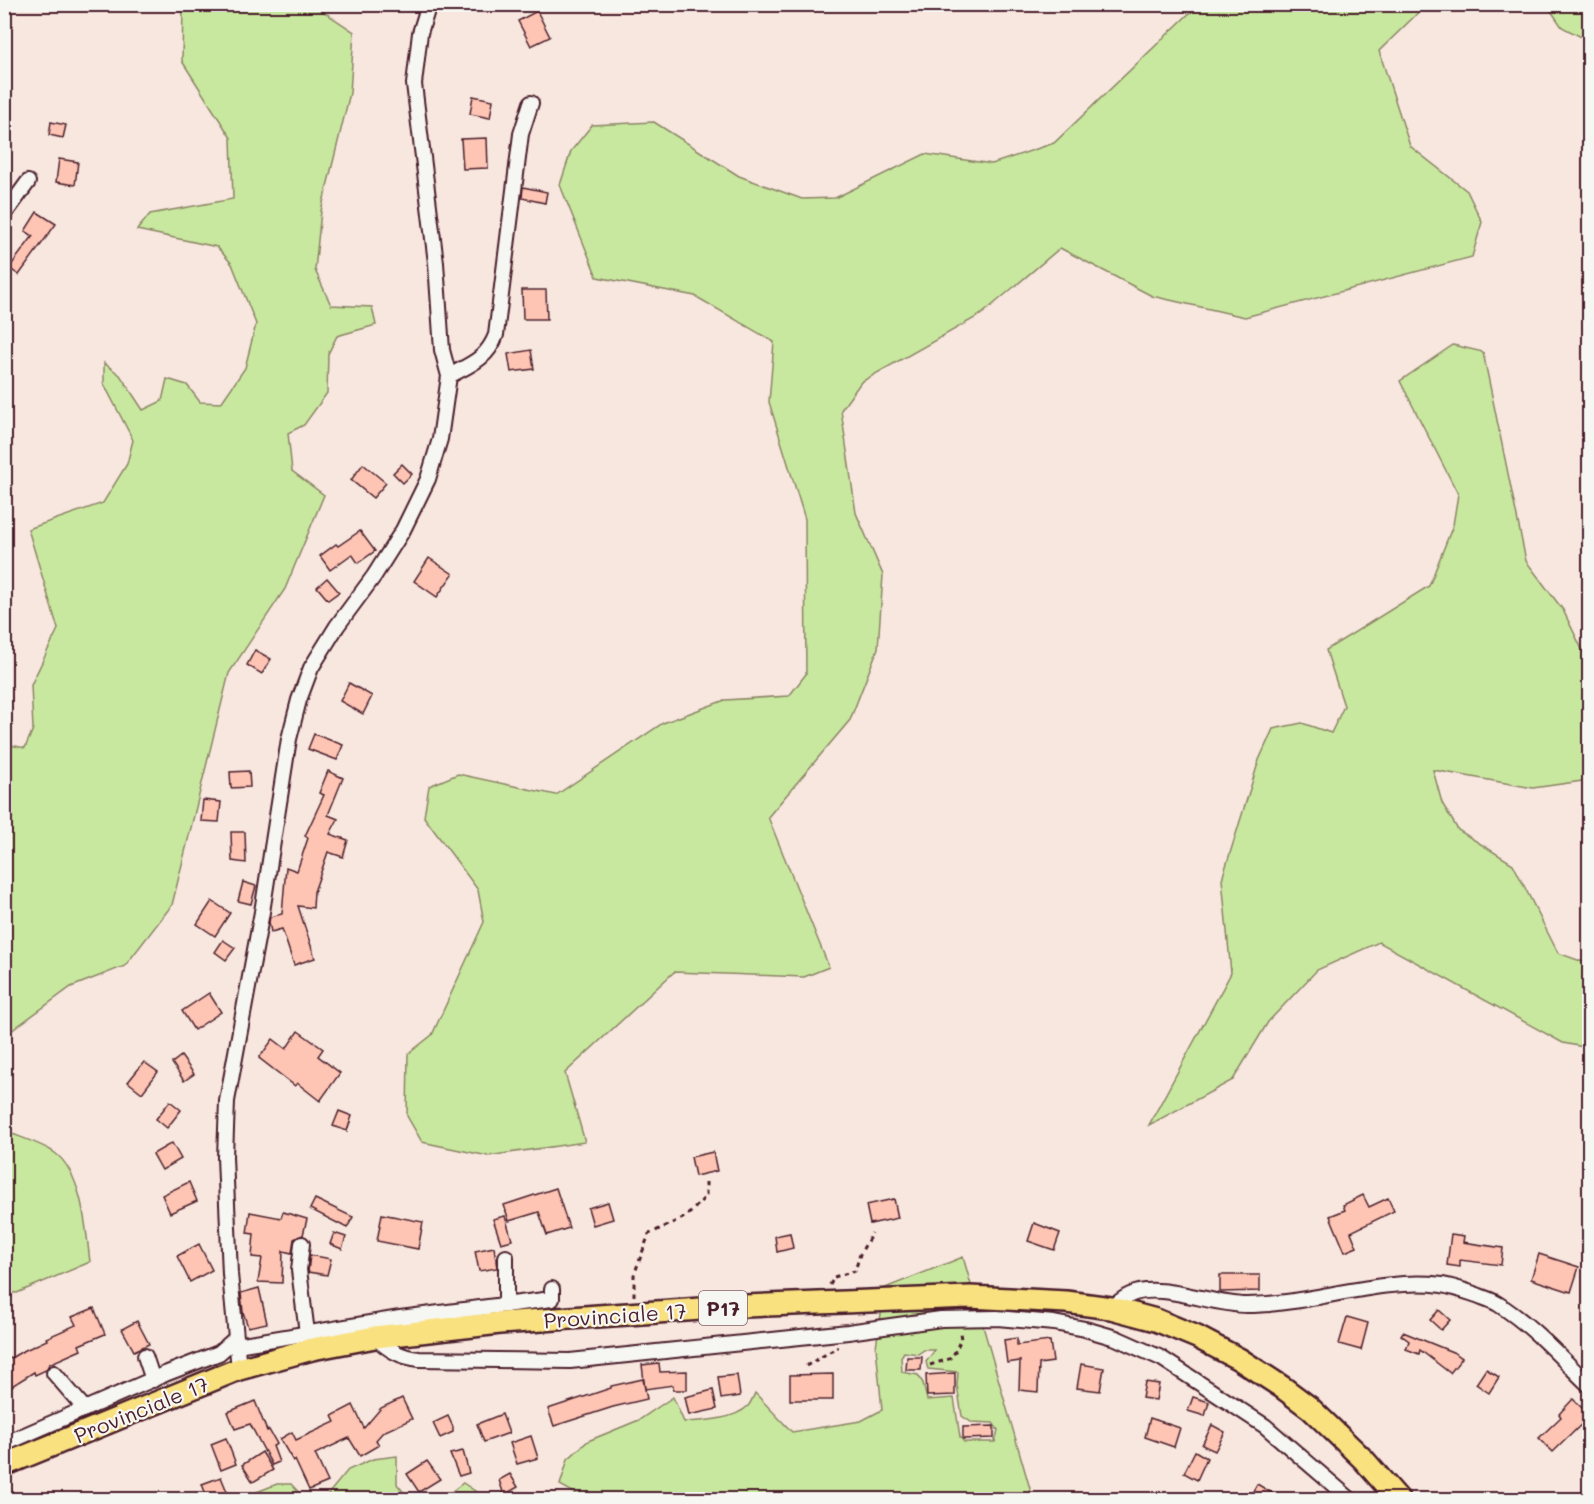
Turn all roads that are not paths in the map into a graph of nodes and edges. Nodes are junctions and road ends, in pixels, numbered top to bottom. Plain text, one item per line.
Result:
1 (429, 4) edge
2 (531, 102) dead end
3 (28, 182) dead end
4 (4, 215) edge
5 (450, 376) junction
6 (302, 1244) dead end
7 (506, 1257) dead end
8 (552, 1289) dead end
9 (506, 1305) junction
10 (1111, 1308) junction
11 (307, 1333) junction
12 (375, 1337) junction
13 (236, 1341) junction
14 (145, 1356) dead end
15 (239, 1369) junction
16 (54, 1372) dead end
17 (153, 1380) junction
18 (1590, 1386) edge
19 (85, 1409) junction
20 (4, 1444) edge
21 (4, 1465) edge
22 (1351, 1500) edge
23 (1400, 1500) edge

1 - 5 street
2 - 5 street
3 - 4 street
5 - 13 street
6 - 11 street
7 - 9 street
8 - 9 street
9 - 11 street
10 - 12 main road, Provinciale 17 / P17
10 - 18 street
10 - 23 main road, Provinciale 17 / P17
11 - 13 street
12 - 15 main road, Provinciale 17 / P17
12 - 22 street
13 - 15 street
13 - 17 street
14 - 17 street
15 - 21 main road, Provinciale 17 / P17
16 - 19 street
17 - 19 street
19 - 20 street

